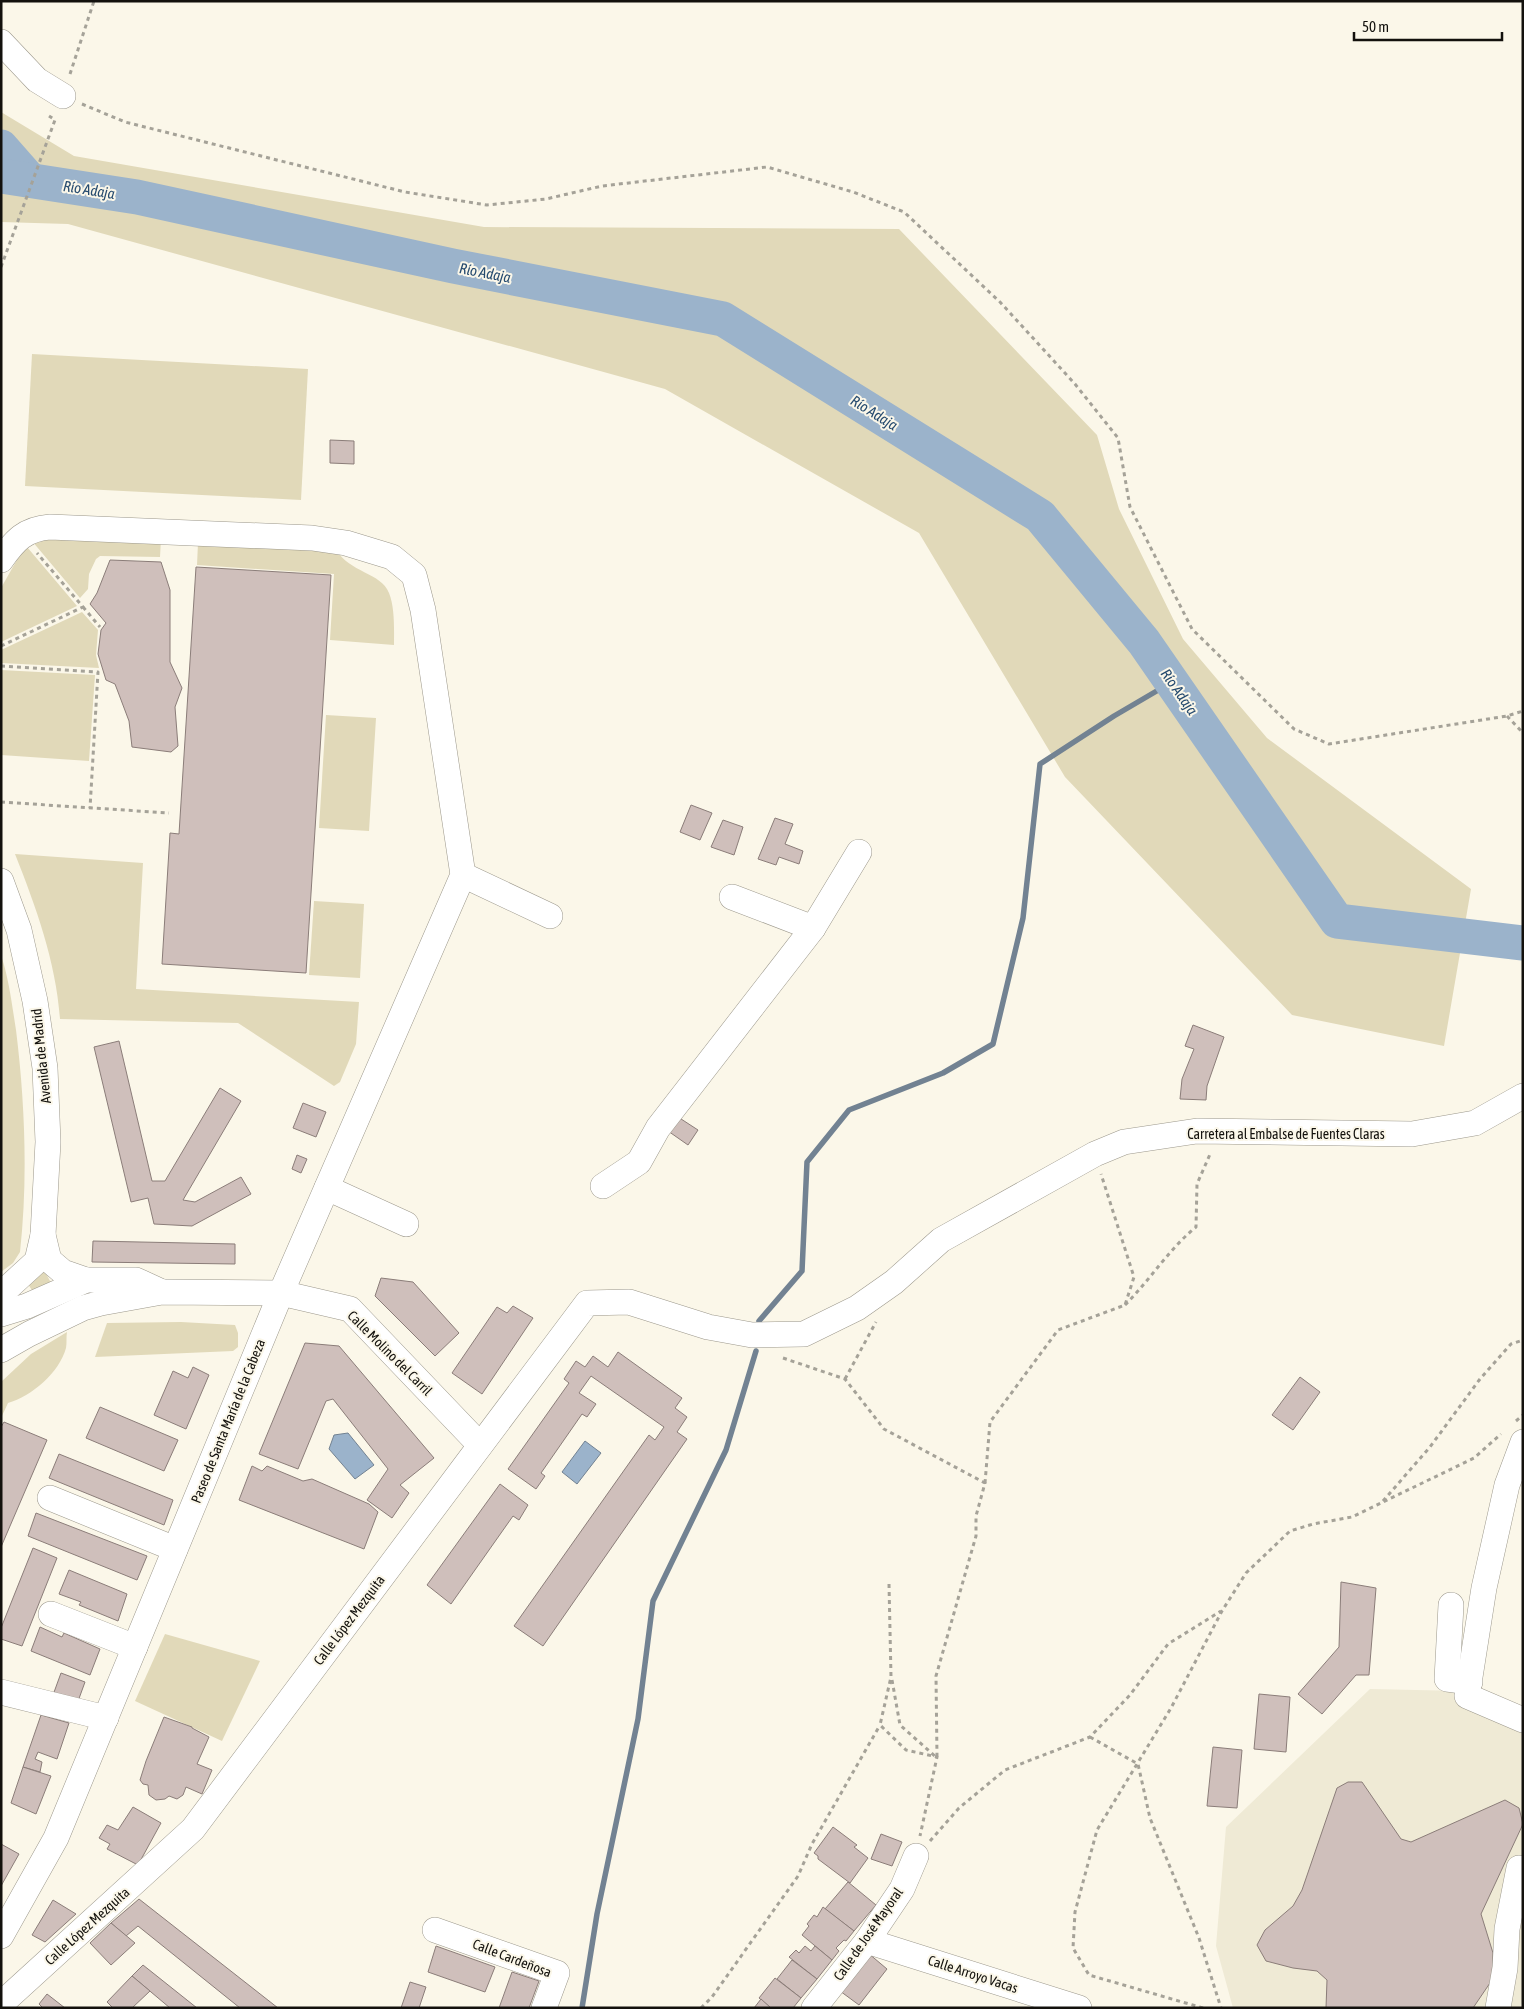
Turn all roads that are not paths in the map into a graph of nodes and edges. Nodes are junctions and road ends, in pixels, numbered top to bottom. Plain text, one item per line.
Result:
1 (1, 42) edge
2 (56, 106) road end
3 (1, 560) edge
4 (859, 852) dead end
5 (463, 875) junction
6 (1, 881) edge
7 (732, 898) dead end
8 (550, 916) dead end
9 (813, 928) junction
10 (1523, 1096) edge
11 (603, 1186) dead end
12 (327, 1188) junction
13 (406, 1224) dead end
14 (43, 1235) junction
15 (86, 1280) junction
16 (162, 1292) junction
17 (281, 1293) junction
18 (1, 1294) edge
19 (1, 1314) edge
20 (708, 1328) joint
21 (1, 1350) edge
22 (1511, 1434) edge
23 (480, 1445) junction
24 (50, 1498) dead end
25 (175, 1549) junction
26 (1451, 1605) dead end
27 (51, 1614) dead end
28 (135, 1646) junction
29 (1470, 1682) junction
30 (1, 1692) edge
31 (106, 1718) junction
32 (1523, 1720) edge
33 (916, 1856) road end
34 (1519, 1868) dead end
35 (435, 1930) dead end
36 (1, 1936) edge
37 (867, 1941) junction
38 (1, 2004) edge
39 (544, 2008) edge
40 (814, 2008) edge
41 (1079, 2008) edge
42 (1498, 2008) edge

1 - 2 street
3 - 5 street
4 - 9 street
5 - 8 street
5 - 12 street, Paseo de Santa María de la Cabeza
6 - 14 street, Avenida de Madrid
7 - 9 street
9 - 11 street
10 - 20 street, Carretera al Embalse de Fuentes Claras
12 - 13 street
12 - 17 street, Paseo de Santa María de la Cabeza
14 - 15 street, Avenida de Madrid
14 - 18 street, Avenida de Madrid
15 - 16 street, Calle Molino del Carril
15 - 19 street, Calle Molino del Carril
16 - 17 street, Calle Molino del Carril
16 - 21 street, Calle Molino del Carril
17 - 23 street, Calle Molino del Carril
17 - 25 street, Paseo de Santa María de la Cabeza
20 - 23 street, Calle López Mezquita
22 - 29 street
23 - 38 street, Calle López Mezquita
24 - 25 street
25 - 28 street, Paseo de Santa María de la Cabeza
26 - 29 street
27 - 28 street
28 - 31 street, Paseo de Santa María de la Cabeza
29 - 32 street
30 - 31 street
31 - 36 street, Paseo de Santa María de la Cabeza
33 - 37 street, Calle de José Mayoral
34 - 42 street
35 - 39 street, Calle Cardeñosa
37 - 40 street, Calle de José Mayoral
37 - 41 street, Calle Arroyo Vacas

